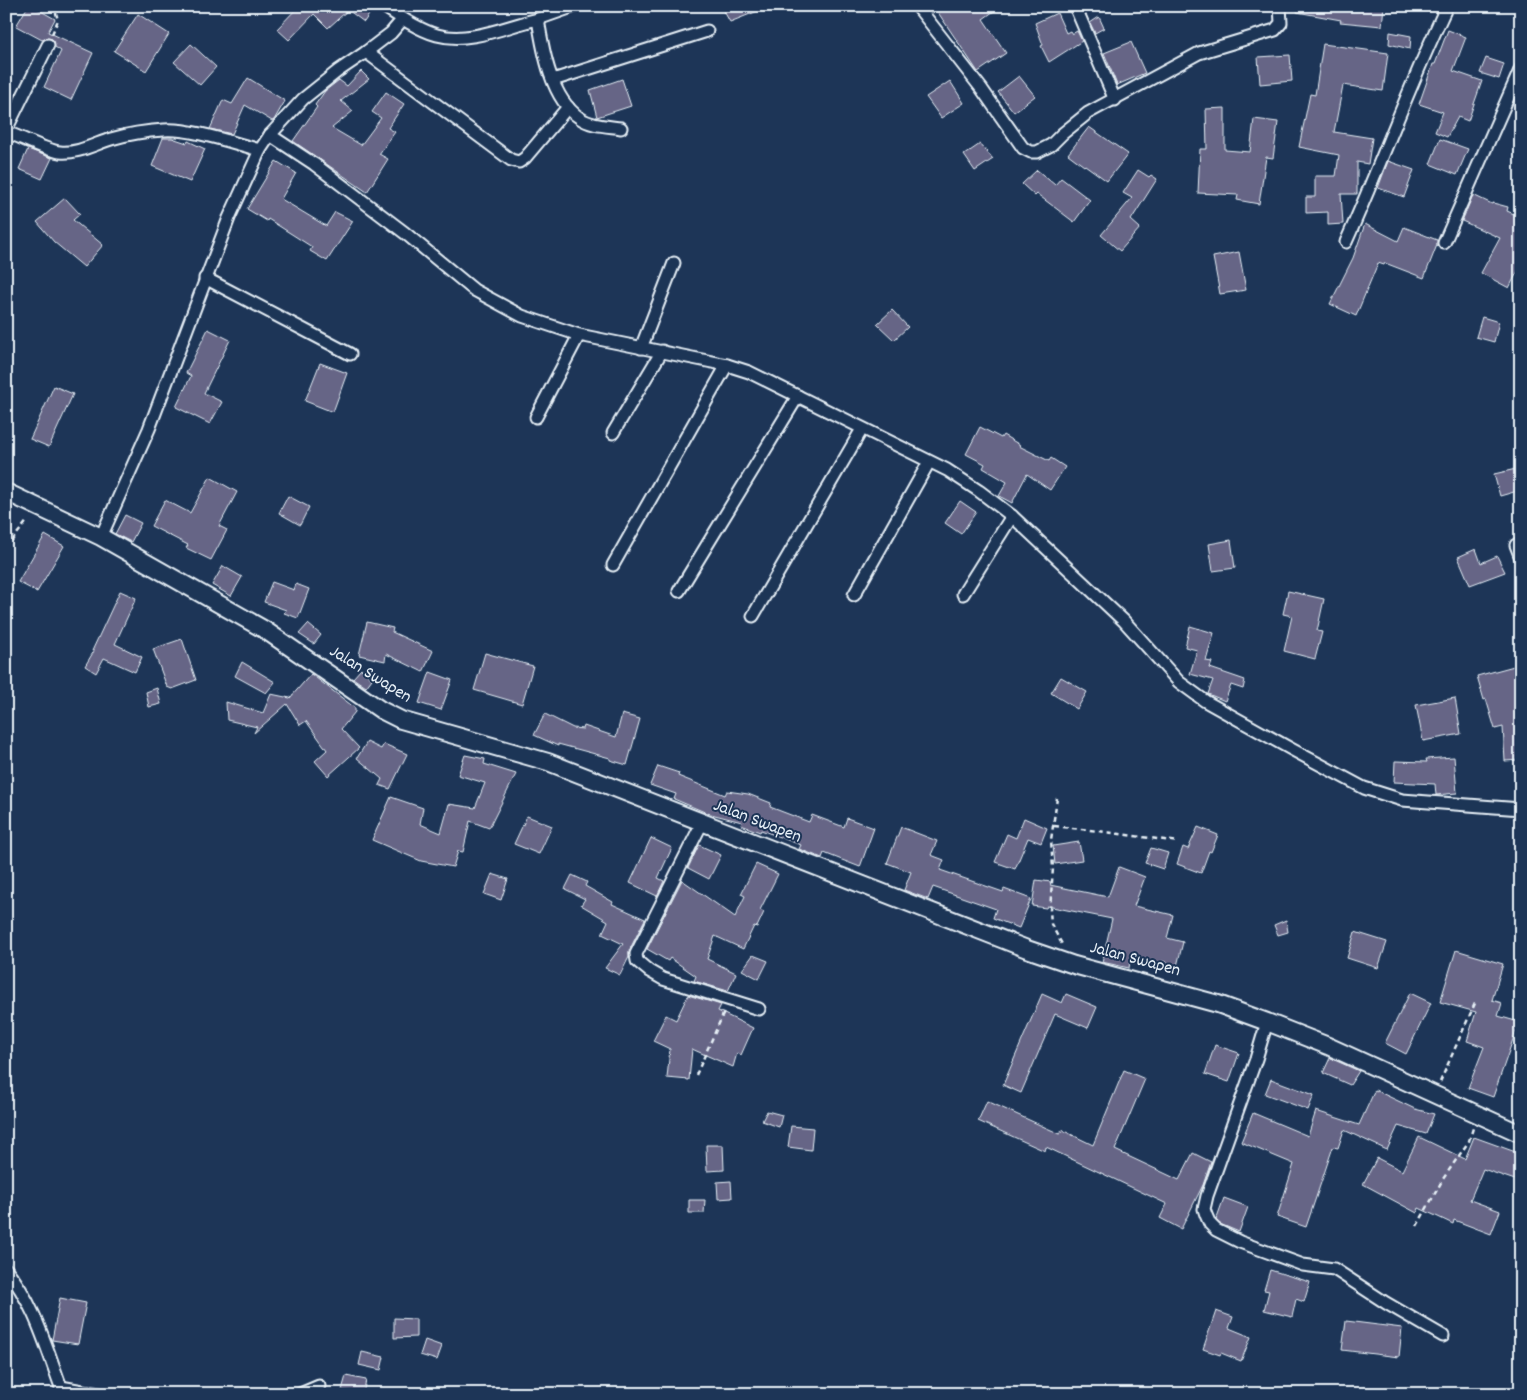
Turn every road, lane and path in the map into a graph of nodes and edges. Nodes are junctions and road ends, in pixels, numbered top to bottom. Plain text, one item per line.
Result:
1 (54, 6) edge
2 (383, 6) edge
3 (575, 6) edge
4 (917, 6) edge
5 (1074, 6) edge
6 (1280, 6) edge
7 (1447, 6) edge
8 (403, 19) junction
9 (538, 19) junction
10 (707, 31) dead end
11 (48, 45) joint
12 (366, 52) junction
13 (1521, 68) edge
14 (553, 80) junction
15 (1115, 100) junction
16 (568, 107) junction
17 (621, 128) dead end
18 (6, 131) edge
19 (270, 136) junction
20 (260, 150) junction
21 (1346, 242) dead end
22 (1444, 243) dead end
23 (674, 263) dead end
24 (205, 278) junction
25 (579, 335) junction
26 (641, 348) junction
27 (662, 352) junction
28 (350, 354) dead end
29 (727, 365) junction
30 (798, 396) junction
31 (536, 418) dead end
32 (862, 429) junction
33 (613, 433) dead end
34 (929, 462) junction
35 (6, 492) edge
36 (39, 506) junction
37 (1012, 516) junction
38 (101, 537) junction
39 (1516, 545) dead end
40 (6, 548) edge
41 (1521, 558) edge
42 (613, 565) dead end
43 (679, 591) dead end
44 (963, 594) dead end
45 (854, 595) dead end
46 (753, 616) dead end
47 (1057, 798) dead end
48 (1521, 809) edge
49 (702, 822) junction
50 (1054, 826) junction
51 (1179, 842) dead end
52 (1074, 965) junction
53 (728, 999) junction
54 (1476, 1001) dead end
55 (759, 1009) dead end
56 (1267, 1022) junction
57 (696, 1075) dead end
58 (1435, 1094) junction
59 (1477, 1114) junction
60 (1521, 1134) edge
61 (1417, 1226) dead end
62 (6, 1269) edge
63 (1443, 1336) dead end
64 (319, 1386) dead end
65 (61, 1390) edge
66 (99, 1394) edge
67 (300, 1394) edge

1 - 11 path
2 - 8 street
3 - 9 street
4 - 15 street
5 - 15 street
6 - 15 street
7 - 21 street
8 - 9 street
8 - 12 street
9 - 14 street
10 - 14 street
11 - 18 street
12 - 16 street
12 - 19 street
13 - 22 street
14 - 16 street
16 - 17 street
18 - 20 street
19 - 20 street
19 - 25 street
20 - 24 street
23 - 26 street
24 - 28 street
24 - 38 street
25 - 26 street
25 - 31 street
26 - 27 street
27 - 29 street
27 - 33 street
29 - 30 street
29 - 42 street
30 - 32 street
30 - 43 street
32 - 34 street
32 - 46 street
34 - 37 street
34 - 45 street
35 - 36 main road, Jalan Swapen
36 - 38 main road, Jalan Swapen
36 - 40 path
37 - 44 street
37 - 48 street
38 - 49 main road, Jalan Swapen
39 - 41 street
47 - 50 path
49 - 52 main road, Jalan Swapen
49 - 53 street
50 - 51 path
50 - 52 path
52 - 56 main road, Jalan Swapen
53 - 55 street
53 - 57 path
54 - 58 path
56 - 58 main road, Jalan Swapen
56 - 63 street
58 - 59 main road, Jalan Swapen
59 - 60 main road, Jalan Swapen
59 - 61 path
62 - 65 street
64 - 67 street
65 - 66 street

